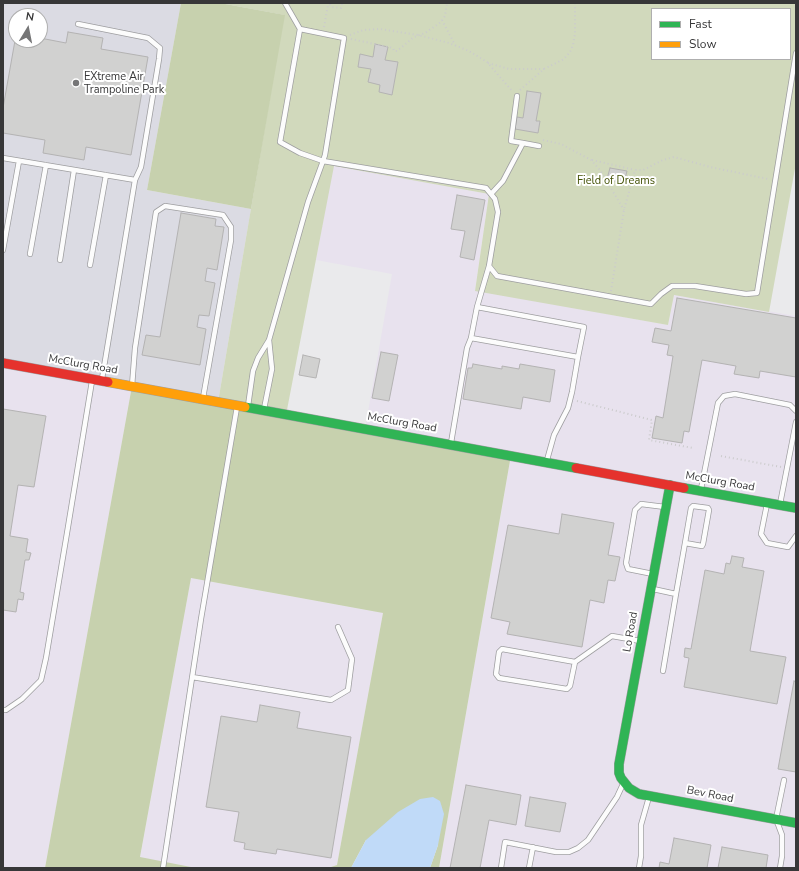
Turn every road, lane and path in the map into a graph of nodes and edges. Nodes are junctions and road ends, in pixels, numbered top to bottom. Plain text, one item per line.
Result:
1 (285, 3) edge
2 (330, 3) edge
3 (447, 3) edge
4 (575, 3) edge
5 (342, 4) dead end
6 (442, 20) junction
7 (78, 24) dead end
8 (300, 29) junction
9 (323, 34) junction
10 (418, 35) junction
11 (344, 38) junction
12 (455, 45) junction
13 (796, 54) edge
14 (487, 62) junction
15 (544, 69) junction
16 (517, 96) junction
17 (523, 143) junction
18 (540, 146) joint
19 (3, 158) edge
20 (591, 160) junction
21 (19, 161) junction
22 (323, 161) junction
23 (46, 165) junction
24 (74, 170) junction
25 (635, 170) junction
26 (106, 176) junction
27 (135, 180) junction
28 (776, 180) junction
29 (492, 194) junction
30 (624, 210) junction
31 (3, 250) edge
32 (30, 254) dead end
33 (60, 260) dead end
34 (90, 265) dead end
35 (489, 266) junction
36 (610, 296) junction
37 (477, 307) junction
38 (471, 338) junction
39 (269, 340) junction
40 (578, 357) junction
41 (3, 363) edge
42 (92, 379) junction
43 (102, 381) junction
44 (132, 386) junction
45 (203, 399) junction
46 (570, 399) junction
47 (237, 406) junction
48 (248, 408) junction
49 (264, 410) junction
50 (796, 411) edge
51 (796, 422) edge
52 (451, 444) junction
53 (693, 448) dead end
54 (722, 456) dead end
55 (547, 462) junction
56 (782, 467) dead end
57 (670, 485) junction
58 (701, 491) junction
59 (767, 503) junction
60 (780, 505) junction
61 (666, 507) junction
62 (796, 508) edge
63 (796, 536) edge
64 (685, 543) junction
65 (654, 574) junction
66 (652, 589) junction
67 (676, 594) junction
68 (338, 627) dead end
69 (642, 642) junction
70 (575, 662) junction
71 (663, 671) dead end
72 (192, 677) junction
73 (3, 710) edge
74 (784, 780) dead end
75 (623, 783) junction
76 (649, 796) junction
77 (776, 820) junction
78 (796, 823) edge
79 (532, 848) junction
80 (163, 868) edge
81 (500, 868) edge
82 (529, 868) edge
83 (639, 868) edge
84 (780, 868) edge

1 - 8 lane
2 - 5 path
2 - 9 path
3 - 6 path
4 - 15 path
6 - 10 path
6 - 12 path
7 - 27 lane
8 - 9 lane
8 - 22 lane
9 - 11 lane
10 - 11 path
10 - 11 path
10 - 12 path
11 - 22 lane
12 - 14 path
13 - 28 lane
14 - 15 path
14 - 16 path
15 - 16 path
16 - 17 lane
17 - 18 lane
17 - 29 lane
18 - 20 path
19 - 21 lane
20 - 25 path
20 - 30 path
21 - 23 lane
21 - 31 lane
22 - 29 lane
22 - 39 lane
23 - 24 lane
23 - 32 lane
24 - 26 lane
24 - 33 lane
25 - 28 path
25 - 30 path
26 - 27 lane
26 - 34 lane
27 - 43 lane
28 - 36 lane
29 - 35 lane
30 - 36 path
35 - 36 lane
35 - 37 lane
37 - 38 lane
37 - 40 lane
38 - 40 lane
38 - 52 lane
39 - 48 lane
39 - 49 lane
40 - 46 lane
41 - 42 street, McClurg Road
42 - 43 street, McClurg Road
42 - 73 lane
43 - 44 street, McClurg Road
44 - 45 street, McClurg Road
44 - 45 lane
45 - 47 street, McClurg Road
46 - 53 path
46 - 55 lane
47 - 48 street, McClurg Road
47 - 72 lane
48 - 49 street, McClurg Road
49 - 52 street, McClurg Road
50 - 58 lane
51 - 60 lane
52 - 55 street, McClurg Road
54 - 56 path
55 - 57 street, McClurg Road
57 - 58 street, McClurg Road
57 - 61 street, Lo Road
58 - 59 street, McClurg Road
59 - 60 street, McClurg Road
59 - 63 lane
60 - 62 street, McClurg Road
61 - 65 street, Lo Road
61 - 65 lane
64 - 64 lane
64 - 67 lane
65 - 66 street, Lo Road
66 - 67 lane
66 - 69 street, Lo Road
67 - 71 lane
68 - 72 lane
69 - 70 lane
69 - 75 street, Lo Road
70 - 70 lane
72 - 80 lane
74 - 77 lane
75 - 76 street, Bev Road
75 - 79 lane
76 - 77 street, Bev Road
76 - 83 lane
77 - 78 street, Bev Road
77 - 84 lane
79 - 81 lane
79 - 82 lane

